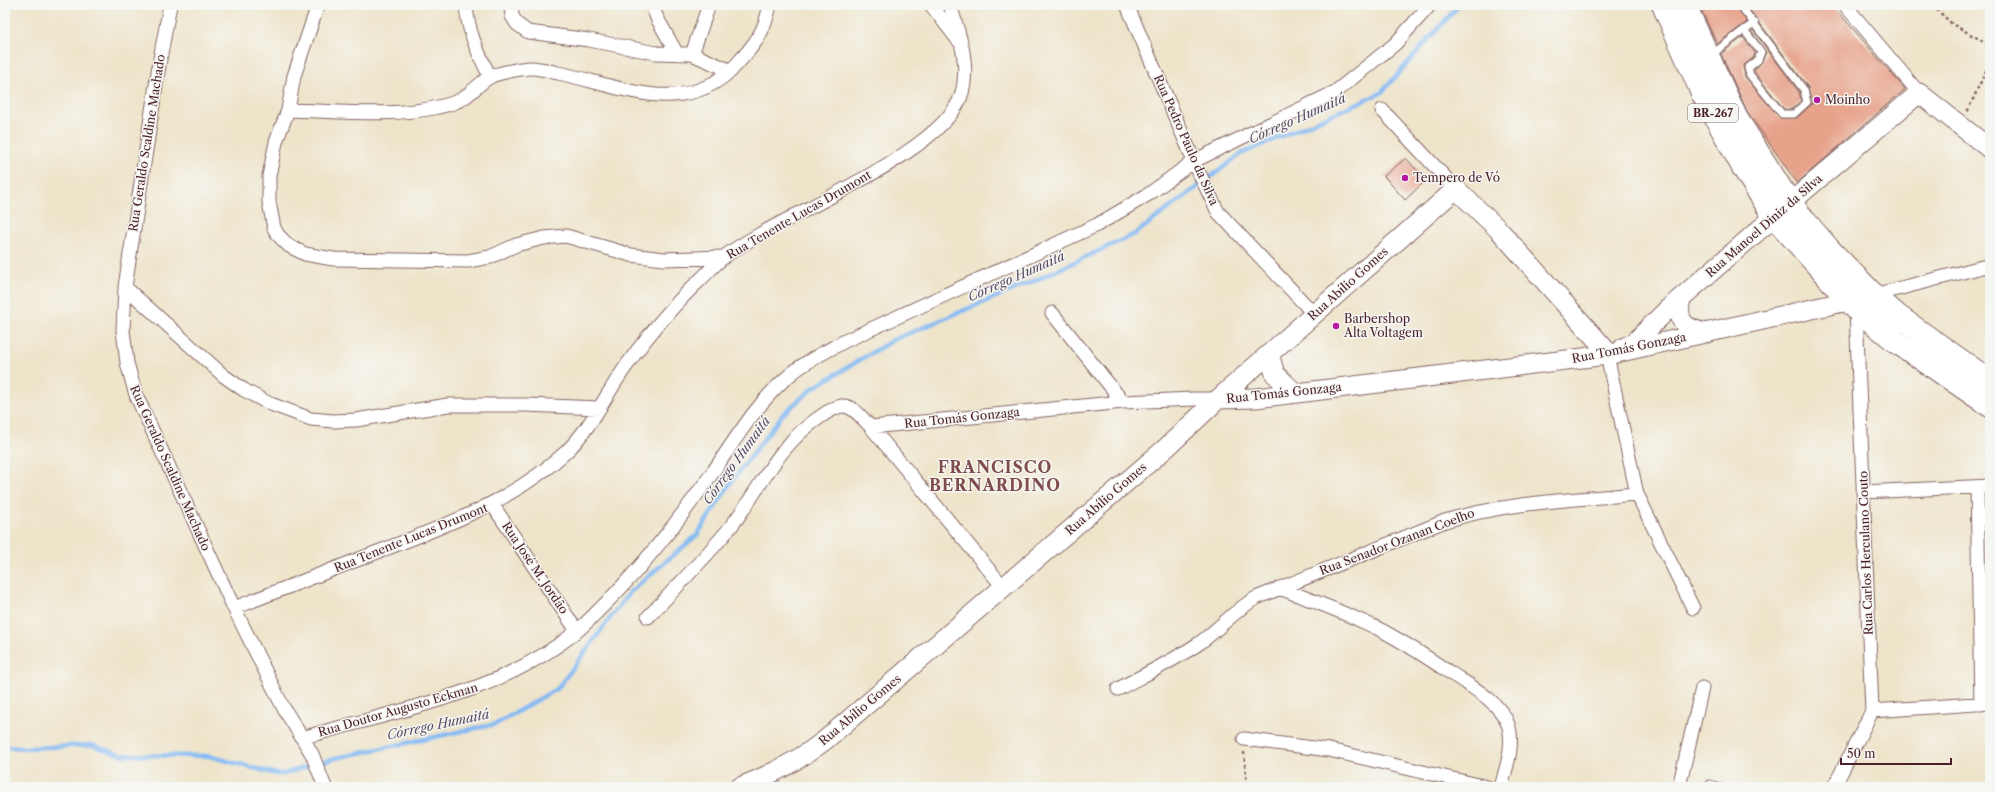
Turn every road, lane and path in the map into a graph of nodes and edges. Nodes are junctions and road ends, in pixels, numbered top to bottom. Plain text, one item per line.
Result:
1 (170, 5) edge
2 (318, 5) edge
3 (466, 5) edge
4 (511, 5) edge
5 (652, 5) edge
6 (709, 5) edge
7 (770, 5) edge
8 (931, 5) edge
9 (950, 5) edge
10 (1127, 5) edge
11 (1430, 5) edge
12 (1663, 5) edge
13 (1685, 5) edge
14 (1740, 5) edge
15 (1844, 5) edge
16 (1932, 5) edge
17 (1755, 23) junction
18 (1744, 30) junction
19 (1990, 46) edge
20 (964, 48) junction
21 (677, 54) junction
22 (692, 54) junction
23 (1708, 58) junction
24 (1990, 62) edge
25 (731, 71) junction
26 (490, 77) junction
27 (1919, 93) junction
28 (288, 110) junction
29 (1382, 110) dead end
30 (1973, 115) dead end
31 (1990, 149) edge
32 (1194, 161) junction
33 (1456, 189) junction
34 (1791, 202) junction
35 (1774, 217) junction
36 (724, 257) junction
37 (1990, 265) edge
38 (125, 287) junction
39 (1874, 295) junction
40 (1681, 298) junction
41 (1852, 305) junction
42 (1052, 313) dead end
43 (1314, 314) junction
44 (1706, 333) junction
45 (1269, 354) junction
46 (1607, 355) junction
47 (1990, 381) edge
48 (1294, 392) junction
49 (1218, 400) junction
50 (1123, 402) junction
51 (1990, 406) edge
52 (599, 408) junction
53 (871, 427) junction
54 (1990, 486) edge
55 (1977, 487) junction
56 (1863, 492) junction
57 (1637, 494) junction
58 (492, 504) junction
59 (1004, 588) junction
60 (1279, 588) junction
61 (234, 608) junction
62 (1693, 608) dead end
63 (648, 617) dead end
64 (577, 631) junction
65 (1702, 688) dead end
66 (1118, 689) dead end
67 (1986, 703) edge
68 (1872, 711) junction
69 (302, 738) junction
70 (1244, 739) joint
71 (325, 787) edge
72 (740, 787) edge
73 (1247, 787) edge
74 (1487, 787) edge
75 (1501, 787) edge
76 (1679, 787) edge
77 (1706, 787) edge
78 (1722, 787) edge
79 (1834, 787) edge

1 - 38 street, Rua Geraldo Scaldine Machado
2 - 28 street
3 - 26 street
4 - 21 street
5 - 21 street
6 - 22 street
7 - 25 street
8 - 20 street
9 - 20 street, Rua Tenente Lucas Drumont
10 - 32 street, Rua Pedro Paulo da Silva
11 - 32 street, Rua Doutor Augusto Eckman
12 - 35 highway, BR-267
13 - 23 highway, BR-267
14 - 17 lane
15 - 27 street
16 - 19 path
17 - 18 lane
17 - 18 lane
18 - 23 lane
20 - 36 street, Rua Tenente Lucas Drumont
21 - 22 street
22 - 25 street
23 - 34 highway, BR-267
24 - 30 path
25 - 26 street
26 - 28 street
27 - 31 street
27 - 34 street, Rua Manoel Diniz da Silva
28 - 36 street
29 - 33 street
32 - 43 street, Rua Pedro Paulo da Silva
32 - 64 street, Rua Doutor Augusto Eckman
33 - 43 street, Rua Abílio Gomes
33 - 46 street
34 - 35 street, Rua Manoel Diniz da Silva
34 - 39 highway, BR-267
35 - 40 street, Rua Manoel Diniz da Silva
35 - 41 highway, BR-267
36 - 52 street, Rua Tenente Lucas Drumont
37 - 39 street, Rua Tomás Gonzaga
38 - 52 street
38 - 61 street, Rua Geraldo Scaldine Machado
39 - 41 street, Rua Tomás Gonzaga
39 - 47 highway, BR-267
40 - 44 street
40 - 46 street, Rua Manoel Diniz da Silva
41 - 44 street, Rua Tomás Gonzaga
41 - 51 highway, BR-267
41 - 56 street, Rua Carlos Herculano Couto
42 - 50 street
43 - 45 street, Rua Abílio Gomes
44 - 46 street, Rua Tomás Gonzaga
45 - 48 street
45 - 49 street, Rua Abílio Gomes
46 - 48 street, Rua Tomás Gonzaga
46 - 57 street
48 - 49 street, Rua Tomás Gonzaga
49 - 50 street, Rua Tomás Gonzaga
49 - 59 street, Rua Abílio Gomes
50 - 53 street, Rua Tomás Gonzaga
52 - 58 street, Rua Tenente Lucas Drumont
53 - 59 street
53 - 63 street
54 - 55 street
55 - 56 street
55 - 67 street
56 - 68 street, Rua Carlos Herculano Couto
57 - 60 street, Rua Senador Ozanan Coelho
57 - 62 street
58 - 61 street, Rua Tenente Lucas Drumont
58 - 64 street, Rua José M. Jordão
59 - 72 street, Rua Abílio Gomes
60 - 66 street, Rua Senador Ozanan Coelho
60 - 75 street
61 - 69 street, Rua Geraldo Scaldine Machado
64 - 69 street, Rua Doutor Augusto Eckman
65 - 76 street
67 - 68 street
68 - 79 street, Rua Carlos Herculano Couto
69 - 71 street, Rua Geraldo Scaldine Machado
70 - 73 path
70 - 74 street
77 - 78 lane

